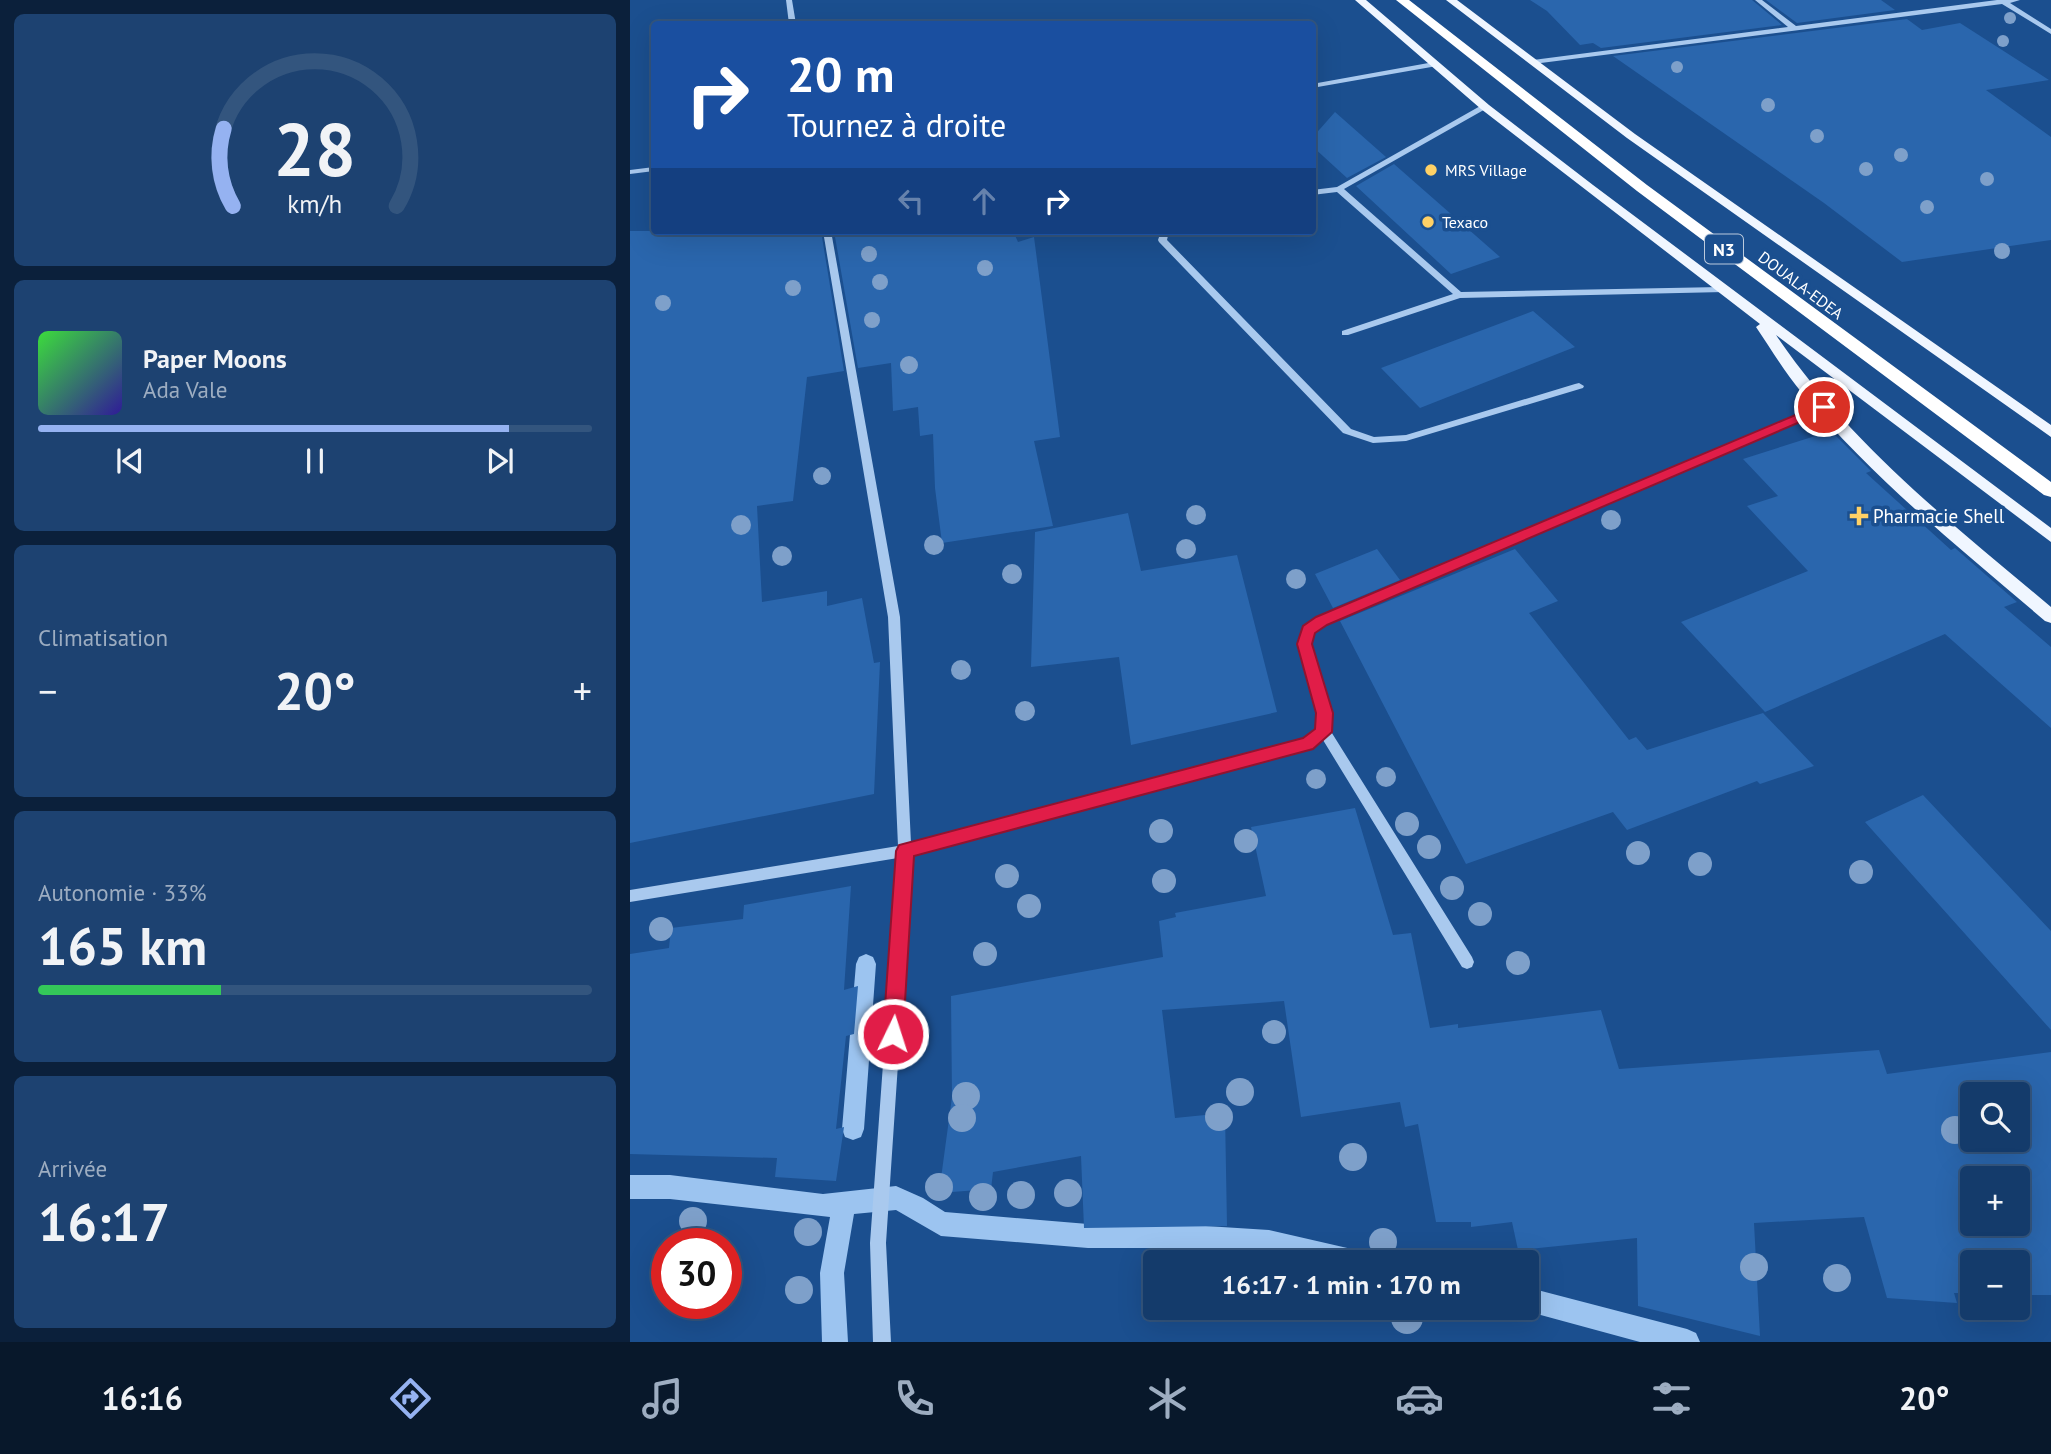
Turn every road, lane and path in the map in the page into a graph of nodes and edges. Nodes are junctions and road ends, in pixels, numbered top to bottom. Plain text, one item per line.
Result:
1 (789, 0) edge
2 (1360, 0) edge
3 (1402, 0) edge
4 (1451, 0) edge
5 (1758, 0) edge
6 (2017, 0) edge
7 (2001, 1) edge
8 (792, 21) edge
9 (1795, 29) junction
10 (2051, 32) edge
11 (1533, 62) junction
12 (1434, 64) junction
13 (1316, 85) edge
14 (1485, 107) junction
15 (651, 169) edge
16 (630, 172) edge
17 (1339, 189) junction
18 (1316, 192) edge
19 (828, 235) edge
20 (1164, 235) edge
21 (1721, 290) junction
22 (1459, 295) junction
23 (1755, 315) junction
24 (1345, 333) dead end
25 (1579, 386) dead end
26 (1824, 407) junction
27 (2051, 432) edge
28 (2051, 491) edge
29 (2051, 536) edge
30 (2051, 617) edge
31 (1324, 732) junction
32 (905, 851) junction
33 (630, 897) edge
34 (1467, 962) dead end
35 (883, 1342) edge

1 - 8 street
2 - 12 main road
3 - 28 highway, DOUALA-EDEA / N3
4 - 11 main road
5 - 9 street
6 - 7 street
7 - 9 street
7 - 10 street
9 - 11 street
11 - 27 main road
12 - 13 street
12 - 14 main road
14 - 17 street
14 - 21 main road
15 - 16 street
17 - 18 street
17 - 22 street
19 - 32 street
20 - 25 street
21 - 22 street
21 - 23 main road
22 - 24 street
23 - 26 main road
23 - 29 main road
26 - 30 main road
26 - 31 street
31 - 32 street
31 - 34 street
32 - 33 street
32 - 35 street

